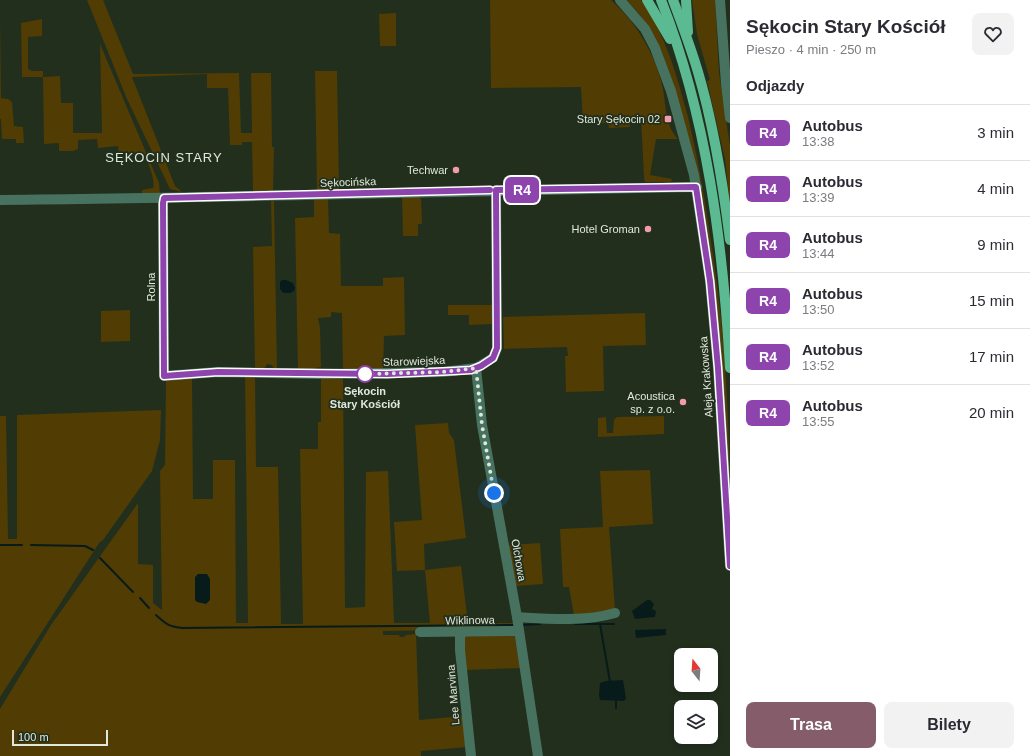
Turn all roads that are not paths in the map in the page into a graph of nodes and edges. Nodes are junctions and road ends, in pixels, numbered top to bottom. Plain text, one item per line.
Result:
1 (620, 0) edge
2 (647, 0) edge
3 (661, 0) edge
4 (673, 0) edge
5 (686, 0) edge
6 (720, 0) edge
7 (690, 48) junction
8 (683, 68) junction
9 (730, 118) edge
10 (696, 187) junction
11 (496, 190) junction
12 (164, 198) junction
13 (0, 200) edge
14 (730, 240) edge
15 (476, 368) junction
16 (730, 368) edge
17 (164, 376) joint
18 (730, 566) edge
19 (615, 613) dead end
20 (517, 617) junction
21 (519, 631) junction
22 (420, 632) dead end
23 (463, 632) junction
24 (471, 756) edge
25 (538, 756) edge

1 - 10 street, Aleja Krakowska
2 - 8 main road
3 - 8 main road
4 - 7 main road
5 - 7 main road
6 - 9 street
7 - 14 main road
8 - 16 main road
10 - 11 street, Sękocińska
10 - 18 street, Aleja Krakowska
11 - 12 street, Sękocińska
11 - 15 street, Starowiejska
12 - 13 street, Sękocińska
12 - 17 street, Rolna
15 - 17 street, Starowiejska
15 - 20 street, Olchowa
19 - 20 street
20 - 21 street, Olchowa
21 - 23 street, Wiklinowa
21 - 25 street, Olchowa
22 - 23 street, Wiklinowa
23 - 24 street, Lee Marvina

